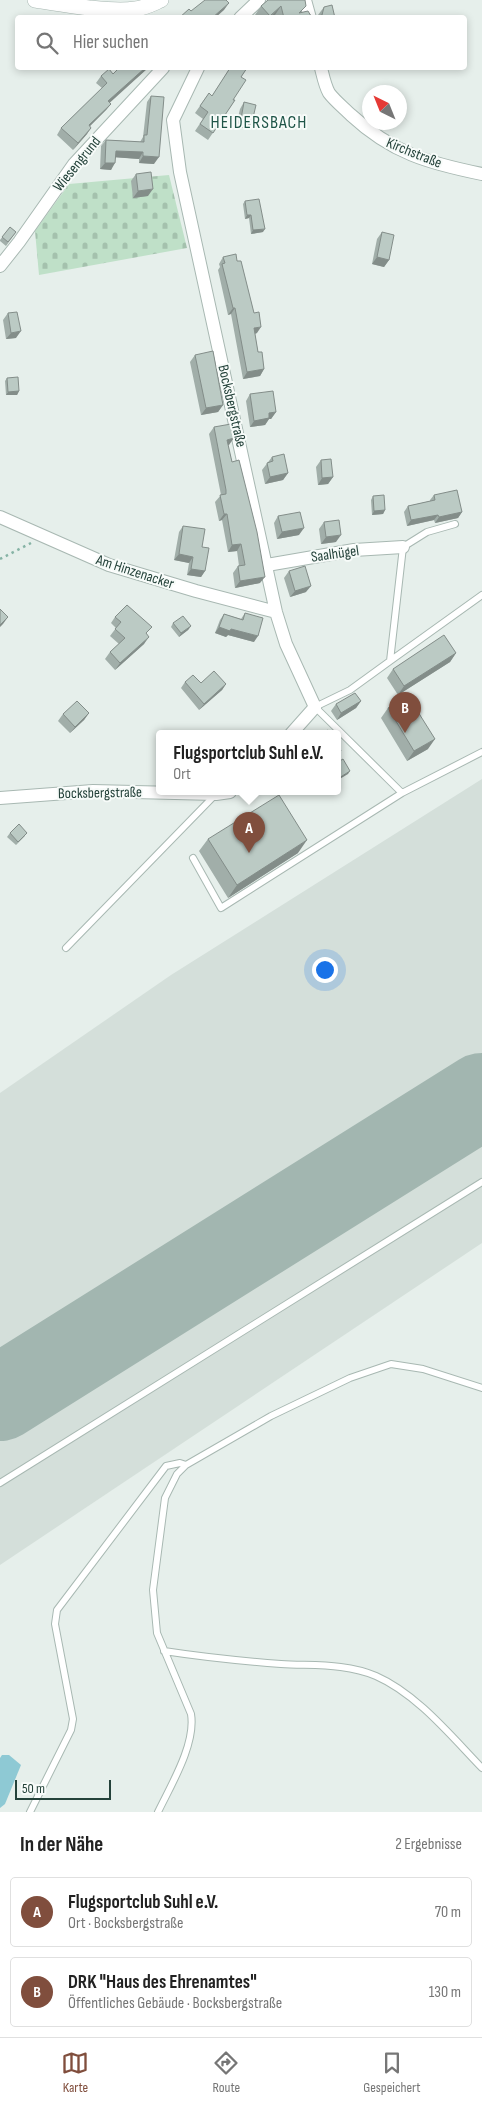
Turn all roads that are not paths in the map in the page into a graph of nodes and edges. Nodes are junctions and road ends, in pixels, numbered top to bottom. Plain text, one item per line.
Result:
1 (35, 0) edge
2 (161, 0) edge
3 (260, 0) edge
4 (305, 0) edge
5 (243, 15) edge
6 (309, 15) edge
7 (160, 70) edge
8 (197, 70) edge
9 (322, 70) edge
10 (482, 174) edge
11 (0, 266) edge
12 (0, 516) edge
13 (455, 524) dead end
14 (403, 546) junction
15 (267, 565) junction
16 (482, 595) edge
17 (276, 612) junction
18 (390, 661) junction
19 (315, 708) junction
20 (295, 730) edge
21 (338, 730) edge
22 (341, 733) edge
23 (482, 752) edge
24 (156, 793) edge
25 (402, 793) junction
26 (215, 795) edge
27 (0, 798) edge
28 (193, 858) dead end
29 (66, 948) dead end
30 (482, 1182) edge
31 (482, 1388) edge
32 (186, 1465) junction
33 (0, 1483) edge
34 (164, 1651) junction
35 (482, 1768) edge
36 (30, 1812) edge
37 (158, 1812) edge

1 - 2 street
3 - 5 street
4 - 6 street
7 - 11 street, Wiesengrund
8 - 15 street, Bocksbergstraße
9 - 10 street, Kirchstraße
12 - 17 street, Am Hinzenacker
13 - 14 lane
14 - 15 street, Saalhügel
14 - 18 lane
15 - 17 street, Bocksbergstraße
16 - 18 lane
17 - 19 street, Bocksbergstraße
18 - 19 lane
19 - 20 street
19 - 21 lane
22 - 25 lane
23 - 25 lane
24 - 27 street, Bocksbergstraße
25 - 28 lane
26 - 29 lane
30 - 33 lane
31 - 32 lane
32 - 34 lane
32 - 36 lane
34 - 35 lane
34 - 37 lane

